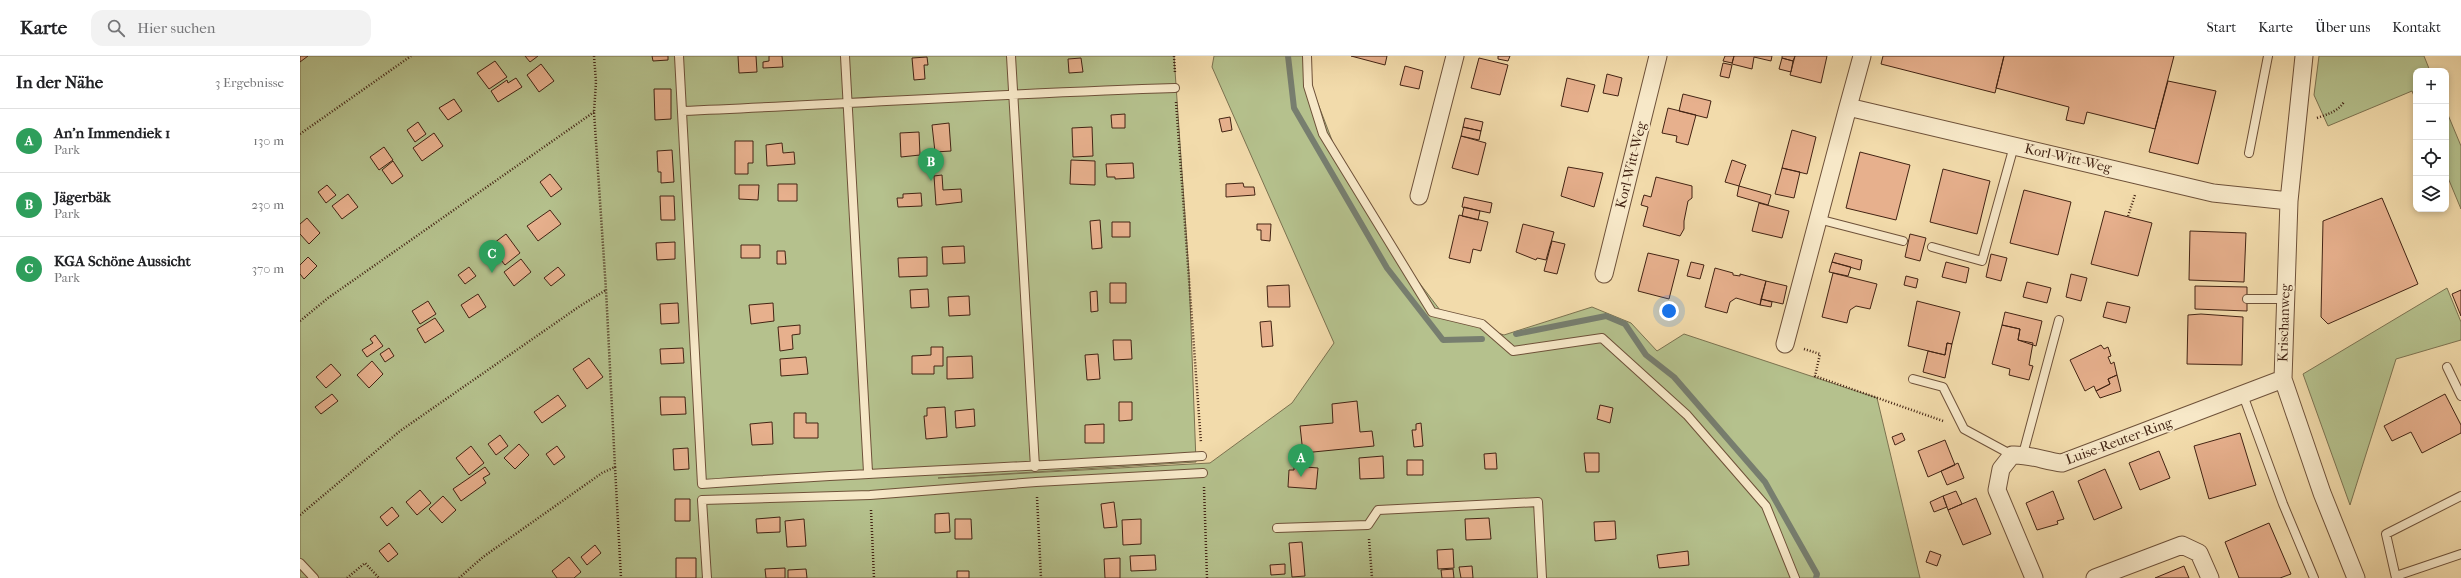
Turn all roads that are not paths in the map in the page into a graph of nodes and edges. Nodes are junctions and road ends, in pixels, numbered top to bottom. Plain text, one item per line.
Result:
1 (680, 56) edge
2 (845, 56) edge
3 (1011, 56) edge
4 (1307, 56) edge
5 (1454, 56) edge
6 (1658, 56) edge
7 (1862, 56) edge
8 (2268, 56) edge
9 (2304, 56) edge
10 (1176, 88) road end
11 (1013, 93) junction
12 (847, 104) junction
13 (1848, 107) junction
14 (682, 111) junction
15 (2014, 146) junction
16 (2249, 153) dead end
17 (1419, 196) dead end
18 (2289, 201) junction
19 (1818, 219) junction
20 (1903, 241) dead end
21 (1932, 247) dead end
22 (1604, 274) dead end
23 (2247, 299) dead end
24 (2285, 299) junction
25 (2059, 320) dead end
26 (1785, 344) road end
27 (2447, 367) dead end
28 (1913, 379) dead end
29 (2282, 379) junction
30 (2243, 395) junction
31 (2461, 396) edge
32 (2018, 455) junction
33 (1202, 456) road end
34 (1035, 467) junction
35 (868, 472) junction
36 (1203, 473) road end
37 (2461, 496) edge
38 (1277, 528) dead end
39 (2461, 554) edge
40 (300, 563) edge
41 (2396, 577) edge
42 (314, 578) edge
43 (707, 578) edge
44 (1542, 578) edge
45 (1794, 578) edge
46 (2034, 578) edge
47 (2095, 578) edge
48 (2210, 578) edge
49 (2314, 578) edge
50 (2356, 578) edge

1 - 14 lane
2 - 12 lane
3 - 11 lane
4 - 45 lane
5 - 17 street
6 - 22 street, Korl-Witt-Weg
7 - 13 street
8 - 16 lane
9 - 18 street, Krischanweg
10 - 11 lane
11 - 12 lane
11 - 34 lane
12 - 14 lane
12 - 35 lane
13 - 15 street, Korl-Witt-Weg
13 - 19 street
14 - 35 lane
15 - 18 street, Korl-Witt-Weg
15 - 21 lane
18 - 24 street, Krischanweg
19 - 20 lane
19 - 26 street
23 - 24 lane
24 - 29 street, Krischanweg
25 - 32 lane
27 - 31 lane
28 - 32 lane
29 - 30 street, Luise-Reuter-Ring
29 - 50 street, Krischanweg
30 - 32 street, Luise-Reuter-Ring
30 - 49 lane
32 - 46 street
33 - 34 lane
34 - 35 lane
36 - 43 lane
37 - 41 lane
38 - 44 lane
39 - 41 lane
40 - 42 lane
47 - 48 street

